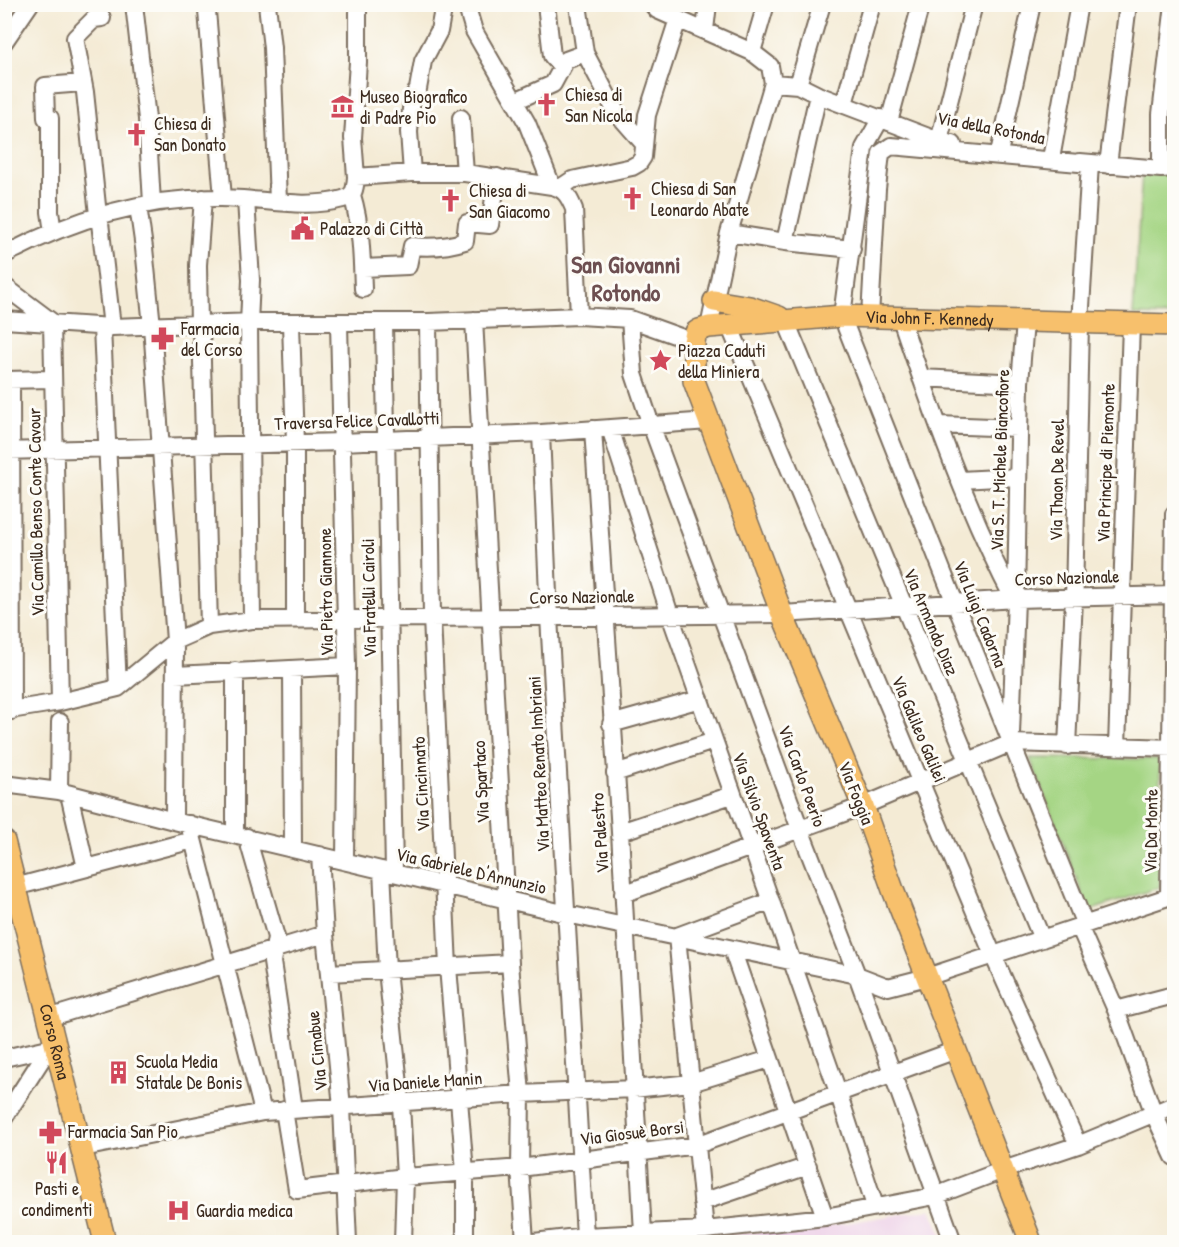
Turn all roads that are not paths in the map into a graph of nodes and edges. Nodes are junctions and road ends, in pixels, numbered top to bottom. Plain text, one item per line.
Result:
1 (30, 4) edge
2 (134, 4) edge
3 (205, 4) edge
4 (267, 4) edge
5 (358, 4) edge
6 (444, 4) edge
7 (466, 4) edge
8 (546, 4) edge
9 (578, 4) edge
10 (652, 4) edge
11 (708, 4) edge
12 (766, 4) edge
13 (822, 4) edge
14 (872, 4) edge
15 (921, 4) edge
16 (974, 4) edge
17 (1032, 4) edge
18 (1079, 4) edge
19 (1128, 4) edge
20 (1174, 4) edge
21 (102, 18) dead end
22 (678, 19) junction
23 (705, 30) junction
24 (4, 42) edge
25 (1171, 47) edge
26 (752, 52) junction
27 (585, 53) junction
28 (561, 66) junction
29 (83, 83) junction
30 (773, 83) junction
31 (798, 85) junction
32 (818, 95) junction
33 (515, 101) junction
34 (844, 104) junction
35 (1168, 113) edge
36 (461, 118) dead end
37 (885, 120) junction
38 (939, 141) junction
39 (644, 144) junction
40 (999, 153) junction
41 (1051, 159) junction
42 (1090, 164) junction
43 (1108, 165) junction
44 (1168, 168) edge
45 (412, 173) junction
46 (465, 173) junction
47 (356, 177) junction
48 (497, 177) junction
49 (556, 187) junction
50 (352, 195) junction
51 (203, 198) junction
52 (223, 198) junction
53 (246, 200) junction
54 (278, 201) junction
55 (145, 205) junction
56 (99, 214) junction
57 (53, 232) junction
58 (729, 233) junction
59 (785, 242) junction
60 (852, 249) junction
61 (4, 255) edge
62 (363, 268) junction
63 (4, 286) edge
64 (363, 289) dead end
65 (714, 301) junction
66 (579, 316) junction
67 (844, 316) junction
68 (870, 317) junction
69 (630, 319) junction
70 (785, 319) junction
71 (900, 319) junction
72 (4, 320) edge
73 (474, 320) junction
74 (52, 322) junction
75 (384, 322) junction
76 (428, 322) junction
77 (1025, 322) junction
78 (1080, 322) junction
79 (249, 323) junction
80 (339, 323) junction
81 (291, 324) junction
82 (1131, 324) junction
83 (200, 325) junction
84 (1174, 325) edge
85 (152, 326) junction
86 (107, 327) junction
87 (711, 331) junction
88 (921, 378) junction
89 (52, 379) junction
90 (8, 380) edge
91 (1020, 383) junction
92 (710, 421) junction
93 (651, 425) junction
94 (939, 425) junction
95 (1018, 428) junction
96 (601, 429) junction
97 (541, 433) junction
98 (481, 436) junction
99 (431, 438) junction
100 (386, 440) junction
101 (342, 442) junction
102 (250, 443) junction
103 (295, 443) junction
104 (204, 445) junction
105 (161, 446) junction
106 (107, 448) junction
107 (53, 450) junction
108 (8, 451) edge
109 (1017, 477) junction
110 (960, 480) junction
111 (1174, 514) edge
112 (1174, 595) edge
113 (1121, 596) junction
114 (1015, 599) junction
115 (1074, 599) junction
116 (955, 603) junction
117 (902, 606) junction
118 (848, 611) junction
119 (721, 613) junction
120 (782, 614) junction
121 (670, 615) junction
122 (605, 616) junction
123 (492, 617) junction
124 (549, 617) junction
125 (388, 618) junction
126 (432, 618) junction
127 (296, 619) junction
128 (345, 619) junction
129 (252, 620) junction
130 (209, 626) junction
131 (175, 641) junction
132 (347, 666) junction
133 (292, 669) junction
134 (235, 671) junction
135 (175, 675) junction
136 (118, 688) junction
137 (700, 699) junction
138 (60, 702) junction
139 (8, 711) edge
140 (60, 722) dead end
141 (611, 724) junction
142 (714, 741) junction
143 (1011, 742) junction
144 (1067, 746) junction
145 (1117, 747) junction
146 (1173, 748) edge
147 (968, 760) junction
148 (615, 773) junction
149 (920, 781) junction
150 (4, 784) edge
151 (64, 793) junction
152 (732, 795) junction
153 (862, 806) junction
154 (185, 828) junction
155 (800, 829) junction
156 (620, 832) junction
157 (241, 836) junction
158 (4, 841) edge
159 (293, 848) junction
160 (751, 848) junction
161 (320, 855) junction
162 (345, 860) junction
163 (87, 868) junction
164 (388, 871) junction
165 (445, 885) junction
166 (623, 894) junction
167 (1172, 896) edge
168 (13, 897) edge
169 (507, 899) junction
170 (771, 901) junction
171 (567, 914) junction
172 (624, 926) junction
173 (1082, 926) junction
174 (325, 934) junction
175 (677, 936) junction
176 (1042, 939) junction
177 (274, 948) junction
178 (732, 949) junction
179 (993, 955) junction
180 (791, 962) junction
181 (510, 963) junction
182 (225, 965) junction
183 (448, 967) junction
184 (387, 970) junction
185 (329, 973) junction
186 (857, 975) junction
187 (927, 977) junction
188 (1174, 995) edge
189 (1116, 1010) junction
190 (48, 1018) junction
191 (52, 1047) junction
192 (956, 1050) junction
193 (4, 1058) edge
194 (770, 1059) junction
195 (892, 1074) junction
196 (691, 1083) junction
197 (633, 1089) junction
198 (577, 1091) junction
199 (838, 1092) junction
200 (521, 1094) junction
201 (460, 1098) junction
202 (401, 1104) junction
203 (1174, 1105) edge
204 (342, 1107) junction
205 (289, 1110) junction
206 (263, 1112) junction
207 (788, 1112) junction
208 (1154, 1114) junction
209 (4, 1118) edge
210 (697, 1145) junction
211 (1078, 1145) junction
212 (82, 1148) junction
213 (637, 1152) junction
214 (1174, 1157) edge
215 (581, 1158) junction
216 (808, 1166) junction
217 (520, 1168) junction
218 (1003, 1170) junction
219 (465, 1172) junction
220 (405, 1177) junction
221 (346, 1185) junction
222 (935, 1196) junction
223 (702, 1202) junction
224 (875, 1206) junction
225 (825, 1217) junction
226 (705, 1230) junction
227 (643, 1233) junction
228 (585, 1236) junction
229 (105, 1242) edge
230 (348, 1242) edge
231 (403, 1242) edge
232 (465, 1242) edge
233 (525, 1242) edge
234 (534, 1242) edge
235 (953, 1242) edge
236 (1031, 1242) edge

1 - 24 street
2 - 55 street
3 - 52 street
4 - 54 street
5 - 47 street
6 - 45 street
7 - 33 street
8 - 28 street
9 - 27 street
10 - 22 street
11 - 23 street
12 - 26 street
13 - 31 street
14 - 34 street
15 - 37 street
16 - 38 street
17 - 40 street
18 - 41 street
19 - 43 street
20 - 25 street
21 - 29 street
22 - 23 street
22 - 39 street
23 - 26 street
25 - 35 street
26 - 30 street
27 - 28 street
27 - 39 street
28 - 33 street
29 - 56 street
29 - 57 street
30 - 31 street, Via della Rotonda
30 - 58 street
31 - 32 street, Via della Rotonda
32 - 34 street, Via della Rotonda
32 - 59 street
33 - 49 street
34 - 37 street, Via della Rotonda
35 - 44 street
36 - 46 street
37 - 38 street, Via della Rotonda
37 - 60 street
38 - 40 street, Via della Rotonda
39 - 49 street
40 - 41 street, Via della Rotonda
41 - 42 street, Via della Rotonda
42 - 43 street, Via della Rotonda
42 - 68 street
42 - 78 street, Via Thaon De Revel
43 - 44 street, Via della Rotonda
45 - 46 street
45 - 47 street
46 - 48 street
47 - 50 street
48 - 49 street
48 - 62 street
49 - 66 street
50 - 54 street
50 - 62 street
51 - 52 street
51 - 55 street
51 - 83 street
52 - 53 street
53 - 54 street
53 - 79 street
55 - 56 street
55 - 85 street
56 - 57 street
56 - 86 street
57 - 61 street
58 - 59 street
58 - 65 street
59 - 60 street
60 - 67 street
62 - 64 street
63 - 74 street
65 - 70 main road
65 - 87 street
66 - 69 street
66 - 73 street
67 - 68 main road, Via John F. Kennedy
67 - 70 main road, Via John F. Kennedy
67 - 116 street, Via Luigi Cadorna
68 - 71 main road, Via John F. Kennedy
69 - 87 street
69 - 93 street, Via Carlo Poerio
70 - 87 main road, Via John F. Kennedy
70 - 117 street, Via Armando Diaz
71 - 77 main road, Via John F. Kennedy
71 - 88 street
72 - 74 street
73 - 76 street
73 - 98 street, Via Spartaco
74 - 86 street
74 - 89 street, Via Camillo Benso Conte Cavour
75 - 76 street
75 - 80 street
75 - 100 street, Via Fratelli Cairoli
76 - 99 street, Via Cincinnato
77 - 78 main road, Via John F. Kennedy
77 - 91 street, Via S. T. Michele Biancofiore
78 - 82 main road, Via John F. Kennedy
78 - 115 street, Via Thaon De Revel
79 - 81 street
79 - 83 street
79 - 102 street
80 - 81 street
80 - 101 street, Via Pietro Giannone
81 - 103 street
82 - 84 main road, Via John F. Kennedy
82 - 113 street, Via Principe di Piemonte
83 - 85 street
83 - 104 street
85 - 86 street
85 - 105 street
86 - 106 street
87 - 92 main road, Via Foggia
87 - 118 street, Via Galileo Galilei
88 - 91 street
88 - 94 street
89 - 90 street
89 - 107 street, Via Camillo Benso Conte Cavour
90 - 108 street
91 - 95 street, Via S. T. Michele Biancofiore
92 - 93 street, Traversa Felice Cavallotti
92 - 120 main road, Via Foggia
93 - 96 street, Traversa Felice Cavallotti
93 - 119 street, Via Carlo Poerio
94 - 95 street
94 - 110 street
95 - 109 street, Via S. T. Michele Biancofiore
96 - 97 street, Traversa Felice Cavallotti
96 - 121 street, Via Silvio Spaventa
96 - 122 street, Via Palestro
97 - 98 street, Traversa Felice Cavallotti
97 - 124 street, Via Matteo Renato Imbriani
98 - 99 street, Traversa Felice Cavallotti
98 - 123 street, Via Spartaco
99 - 100 street, Traversa Felice Cavallotti
99 - 126 street, Via Cincinnato
100 - 101 street, Traversa Felice Cavallotti
100 - 125 street, Via Fratelli Cairoli
101 - 103 street, Traversa Felice Cavallotti
101 - 128 street, Via Pietro Giannone
102 - 103 street, Traversa Felice Cavallotti
102 - 104 street, Traversa Felice Cavallotti
102 - 129 street
103 - 127 street
104 - 105 street, Traversa Felice Cavallotti
104 - 130 street
105 - 106 street, Traversa Felice Cavallotti
105 - 131 street
106 - 107 street, Traversa Felice Cavallotti
106 - 136 street
107 - 108 street, Traversa Felice Cavallotti
107 - 138 street, Via Camillo Benso Conte Cavour
108 - 139 street
109 - 110 street
109 - 114 street, Via S. T. Michele Biancofiore
110 - 114 street
111 - 112 street, Via Da Monte
112 - 113 street, Corso Nazionale
112 - 146 street, Via Da Monte
113 - 115 street, Corso Nazionale
113 - 145 street, Via Principe di Piemonte
114 - 115 street, Corso Nazionale
114 - 116 street, Corso Nazionale
114 - 143 street, Via S. T. Michele Biancofiore
115 - 144 street, Via Thaon De Revel
116 - 117 street, Corso Nazionale
116 - 143 street, Via Luigi Cadorna
117 - 118 street, Corso Nazionale
117 - 147 street, Via Armando Diaz
118 - 120 street, Corso Nazionale
118 - 149 street, Via Galileo Galilei
119 - 120 street, Corso Nazionale
119 - 121 street, Corso Nazionale
119 - 155 street, Via Carlo Poerio
120 - 153 main road, Via Foggia
121 - 122 street, Corso Nazionale
121 - 137 street, Via Silvio Spaventa
122 - 124 street, Corso Nazionale
122 - 141 street, Via Palestro
123 - 124 street, Corso Nazionale
123 - 126 street, Corso Nazionale
123 - 169 street, Via Spartaco
124 - 171 street, Via Matteo Renato Imbriani
125 - 126 street, Corso Nazionale
125 - 128 street, Corso Nazionale
125 - 164 street, Via Fratelli Cairoli
126 - 165 street, Via Cincinnato
127 - 128 street, Corso Nazionale
127 - 129 street, Corso Nazionale
128 - 132 street, Via Pietro Giannone
129 - 130 street, Corso Nazionale
130 - 131 street, Corso Nazionale
131 - 135 street
131 - 136 street, Corso Nazionale
132 - 133 street
132 - 162 street, Via Pietro Giannone
133 - 134 street
133 - 159 street
134 - 135 street
134 - 157 street
135 - 154 street
136 - 138 street, Corso Nazionale
137 - 141 street
137 - 142 street, Via Silvio Spaventa
138 - 139 street, Corso Nazionale
140 - 151 street
141 - 148 street, Via Palestro
142 - 148 street
142 - 152 street, Via Silvio Spaventa
143 - 144 street
143 - 147 street
143 - 173 street, Via Luigi Cadorna
144 - 145 street
145 - 146 street
146 - 167 street, Via Da Monte
147 - 149 street
147 - 176 street, Via Armando Diaz
148 - 156 street, Via Palestro
149 - 153 street
149 - 179 street, Via Galileo Galilei
150 - 151 street, Via Gabriele D'Annunzio
151 - 154 street, Via Gabriele D'Annunzio
151 - 163 street
152 - 156 street
152 - 160 street, Via Silvio Spaventa
153 - 155 street
153 - 187 main road, Via Foggia
154 - 157 street, Via Gabriele D'Annunzio
154 - 163 street
154 - 182 street
155 - 160 street
155 - 186 street, Via Carlo Poerio
156 - 166 street, Via Palestro
157 - 159 street, Via Gabriele D'Annunzio
157 - 177 street
158 - 168 main road, Corso Roma
159 - 161 street, Via Gabriele D'Annunzio
160 - 166 street
160 - 170 street, Via Silvio Spaventa
161 - 162 street, Via Gabriele D'Annunzio
161 - 174 street, Via Cimabue
162 - 164 street, Via Gabriele D'Annunzio
163 - 168 street
164 - 165 street, Via Gabriele D'Annunzio
164 - 184 street, Via Fratelli Cairoli
165 - 169 street, Via Gabriele D'Annunzio
165 - 183 street, Via Cincinnato
166 - 172 street, Via Palestro
167 - 173 street, Via Gabriele D'Annunzio
168 - 190 main road, Corso Roma
169 - 171 street, Via Gabriele D'Annunzio
169 - 181 street, Via Spartaco
170 - 175 street
170 - 180 street, Via Silvio Spaventa
171 - 172 street, Via Gabriele D'Annunzio
171 - 198 street, Via Matteo Renato Imbriani
172 - 175 street, Via Gabriele D'Annunzio
172 - 197 street, Via Palestro
173 - 176 street, Via Gabriele D'Annunzio
173 - 189 street, Via Luigi Cadorna
174 - 177 street
174 - 185 street, Via Cimabue
175 - 178 street, Via Gabriele D'Annunzio
175 - 196 street
176 - 179 street, Via Gabriele D'Annunzio
177 - 182 street
177 - 205 street
178 - 180 street, Via Gabriele D'Annunzio
178 - 194 street
179 - 187 street, Via Gabriele D'Annunzio
179 - 211 street, Via Galileo Galilei
180 - 186 street, Via Gabriele D'Annunzio
180 - 199 street, Via Silvio Spaventa
181 - 183 street
181 - 200 street, Via Spartaco
182 - 190 street
182 - 206 street
183 - 184 street
183 - 201 street, Via Cincinnato
184 - 185 street
184 - 202 street, Via Fratelli Cairoli
185 - 204 street, Via Cimabue
186 - 187 street, Via Gabriele D'Annunzio
186 - 195 street, Via Carlo Poerio
187 - 192 main road, Via Foggia
188 - 189 street
189 - 208 street, Via Luigi Cadorna
190 - 191 main road, Corso Roma
191 - 193 street
191 - 209 street
191 - 212 main road, Corso Roma
192 - 195 street, Via Giosuè Borsi
192 - 218 main road, Via Foggia
194 - 196 street, Via Daniele Manin
194 - 207 street
195 - 199 street, Via Giosuè Borsi
195 - 222 street, Via Carlo Poerio
196 - 197 street, Via Daniele Manin
196 - 210 street
197 - 198 street, Via Daniele Manin
197 - 213 street, Via Palestro
198 - 200 street, Via Daniele Manin
198 - 215 street, Via Matteo Renato Imbriani
199 - 207 street, Via Giosuè Borsi
199 - 224 street, Via Silvio Spaventa
200 - 201 street, Via Daniele Manin
200 - 217 street, Via Spartaco
201 - 202 street, Via Daniele Manin
201 - 219 street, Via Cincinnato
202 - 204 street, Via Daniele Manin
202 - 220 street, Via Fratelli Cairoli
203 - 208 street
204 - 205 street, Via Daniele Manin
204 - 221 street, Via Cimabue
205 - 206 street, Via Daniele Manin
205 - 221 street, Via Giosuè Borsi
206 - 212 street, Via Daniele Manin
207 - 210 street, Via Giosuè Borsi
207 - 216 street
208 - 211 street
208 - 214 street, Via Luigi Cadorna
210 - 213 street, Via Giosuè Borsi
210 - 223 street
211 - 218 street
212 - 229 main road, Corso Roma
213 - 215 street, Via Giosuè Borsi
213 - 227 street, Via Palestro
215 - 217 street, Via Giosuè Borsi
215 - 228 street, Via Matteo Renato Imbriani
216 - 223 street
216 - 225 street
217 - 219 street, Via Giosuè Borsi
217 - 233 street, Via Spartaco
218 - 222 street
218 - 236 main road, Via Foggia
219 - 220 street, Via Giosuè Borsi
219 - 232 street, Via Cincinnato
220 - 221 street, Via Giosuè Borsi
220 - 231 street, Via Fratelli Cairoli
221 - 230 street, Via Cimabue
222 - 224 street
222 - 235 street, Via Carlo Poerio
223 - 226 street
224 - 225 street
225 - 226 street
226 - 227 street
227 - 228 street
228 - 234 street

